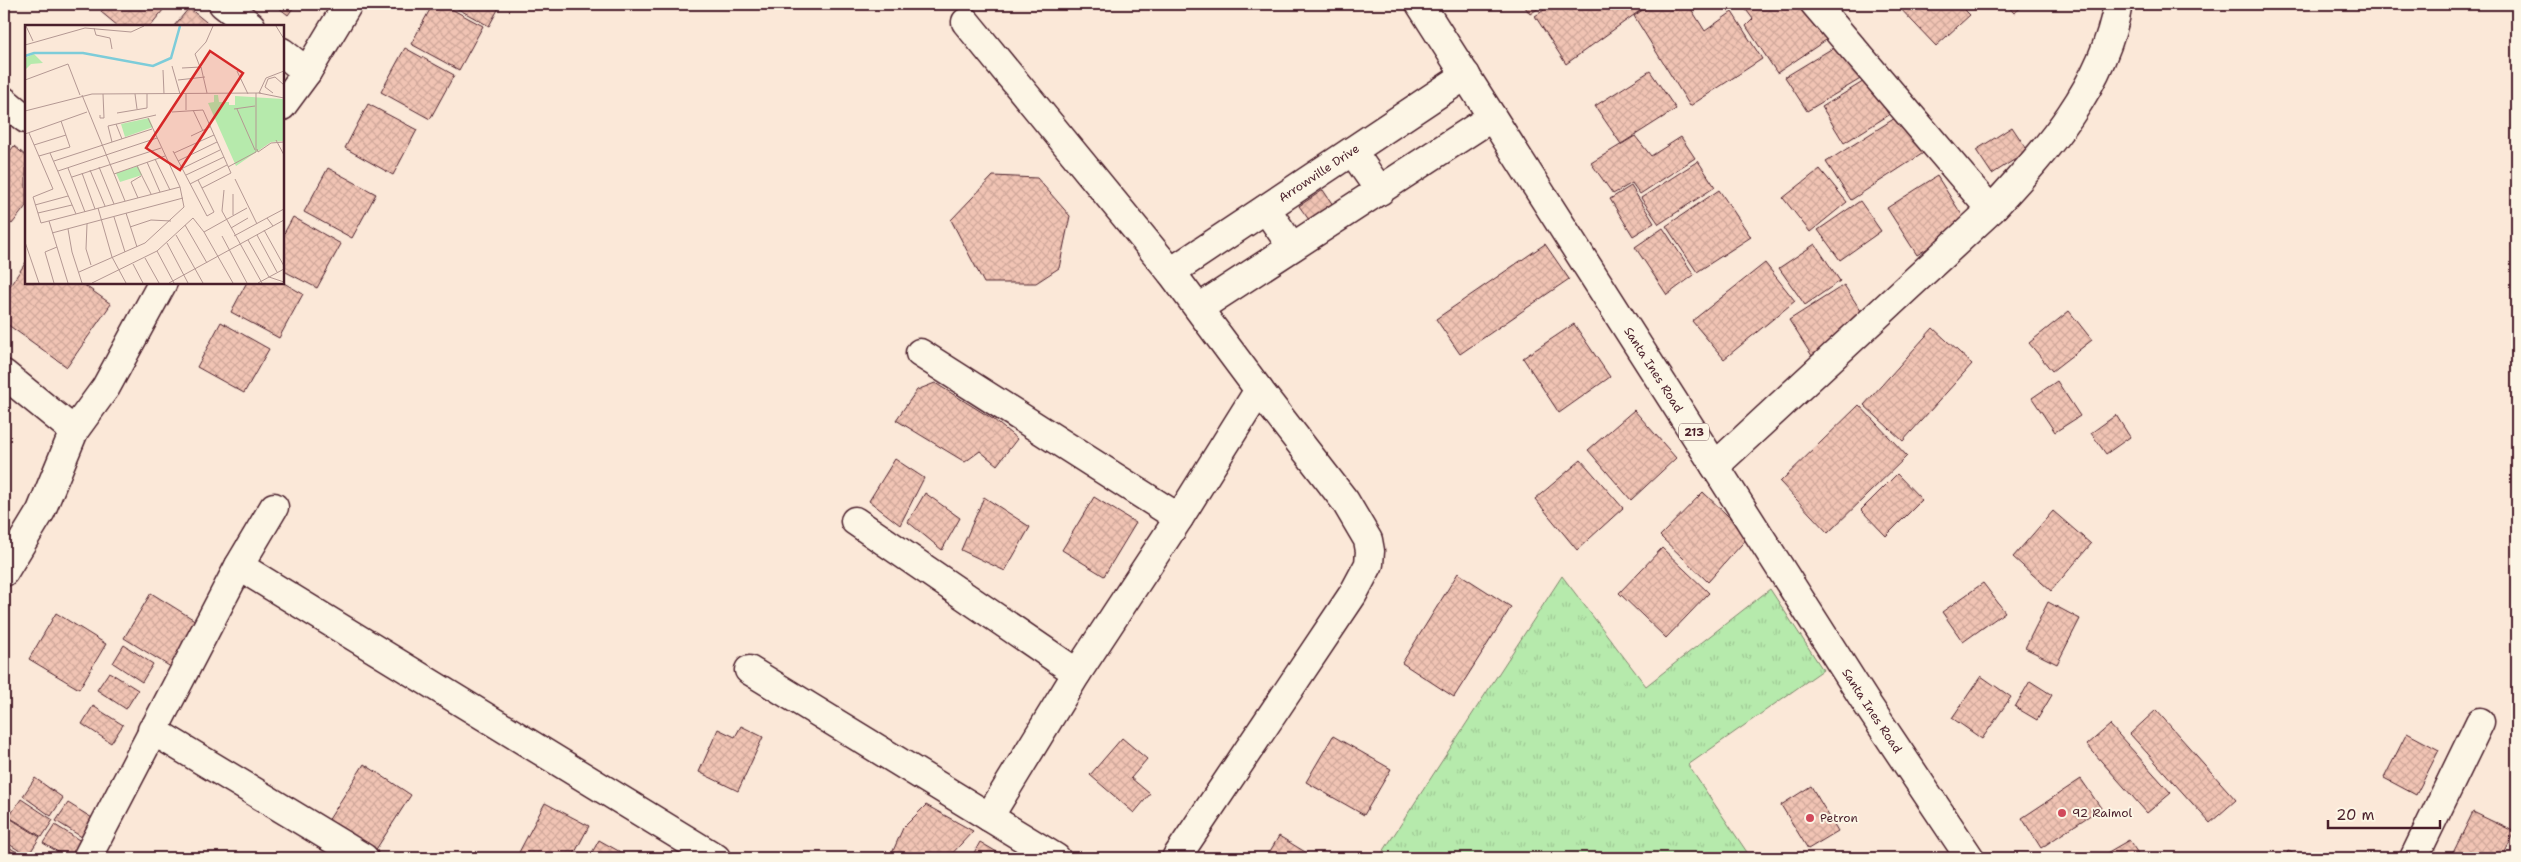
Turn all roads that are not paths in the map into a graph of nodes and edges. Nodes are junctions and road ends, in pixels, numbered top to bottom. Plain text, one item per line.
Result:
1 (223, 4) edge
2 (348, 4) edge
3 (1420, 4) edge
4 (1815, 4) edge
5 (2118, 4) edge
6 (966, 22) dead end
7 (250, 25) edge
8 (284, 54) edge
9 (307, 72) junction
10 (1466, 75) junction
11 (4, 101) edge
12 (284, 103) edge
13 (1492, 117) junction
14 (25, 118) edge
15 (1353, 152) junction
16 (1380, 192) junction
17 (1266, 209) junction
18 (1991, 210) junction
19 (1292, 247) junction
20 (1171, 272) junction
21 (162, 284) edge
22 (1199, 308) junction
23 (920, 354) dead end
24 (4, 374) edge
25 (1259, 390) junction
26 (74, 431) junction
27 (1715, 466) junction
28 (274, 508) dead end
29 (1179, 518) junction
30 (855, 521) dead end
31 (239, 566) junction
32 (4, 572) edge
33 (749, 670) dead end
34 (1076, 673) junction
35 (2480, 722) dead end
36 (152, 730) junction
37 (989, 817) junction
38 (87, 858) edge
39 (364, 858) edge
40 (716, 858) edge
41 (1056, 858) edge
42 (1176, 858) edge
43 (1970, 858) edge
44 (2414, 858) edge

1 - 7 street
2 - 9 street
3 - 10 street, Santa Ines Road / 213
4 - 18 street
5 - 18 street
6 - 20 street
8 - 9 street
9 - 12 street
10 - 13 street, Santa Ines Road / 213
10 - 15 street, Arrowville Drive
11 - 14 street
13 - 16 street
13 - 27 street, Santa Ines Road / 213
15 - 16 street
15 - 17 street, Arrowville Drive
16 - 19 street
17 - 19 street
17 - 20 street, Arrowville Drive
18 - 27 street
19 - 22 street
20 - 22 street
21 - 26 street
22 - 25 street
23 - 29 street
24 - 26 street
25 - 29 street
25 - 42 street
26 - 32 street
27 - 43 street, Santa Ines Road / 213
28 - 31 street
29 - 34 street
30 - 34 street
31 - 36 street
31 - 40 street
33 - 37 street
34 - 37 street
35 - 44 street
36 - 38 street
36 - 39 street
37 - 41 street

